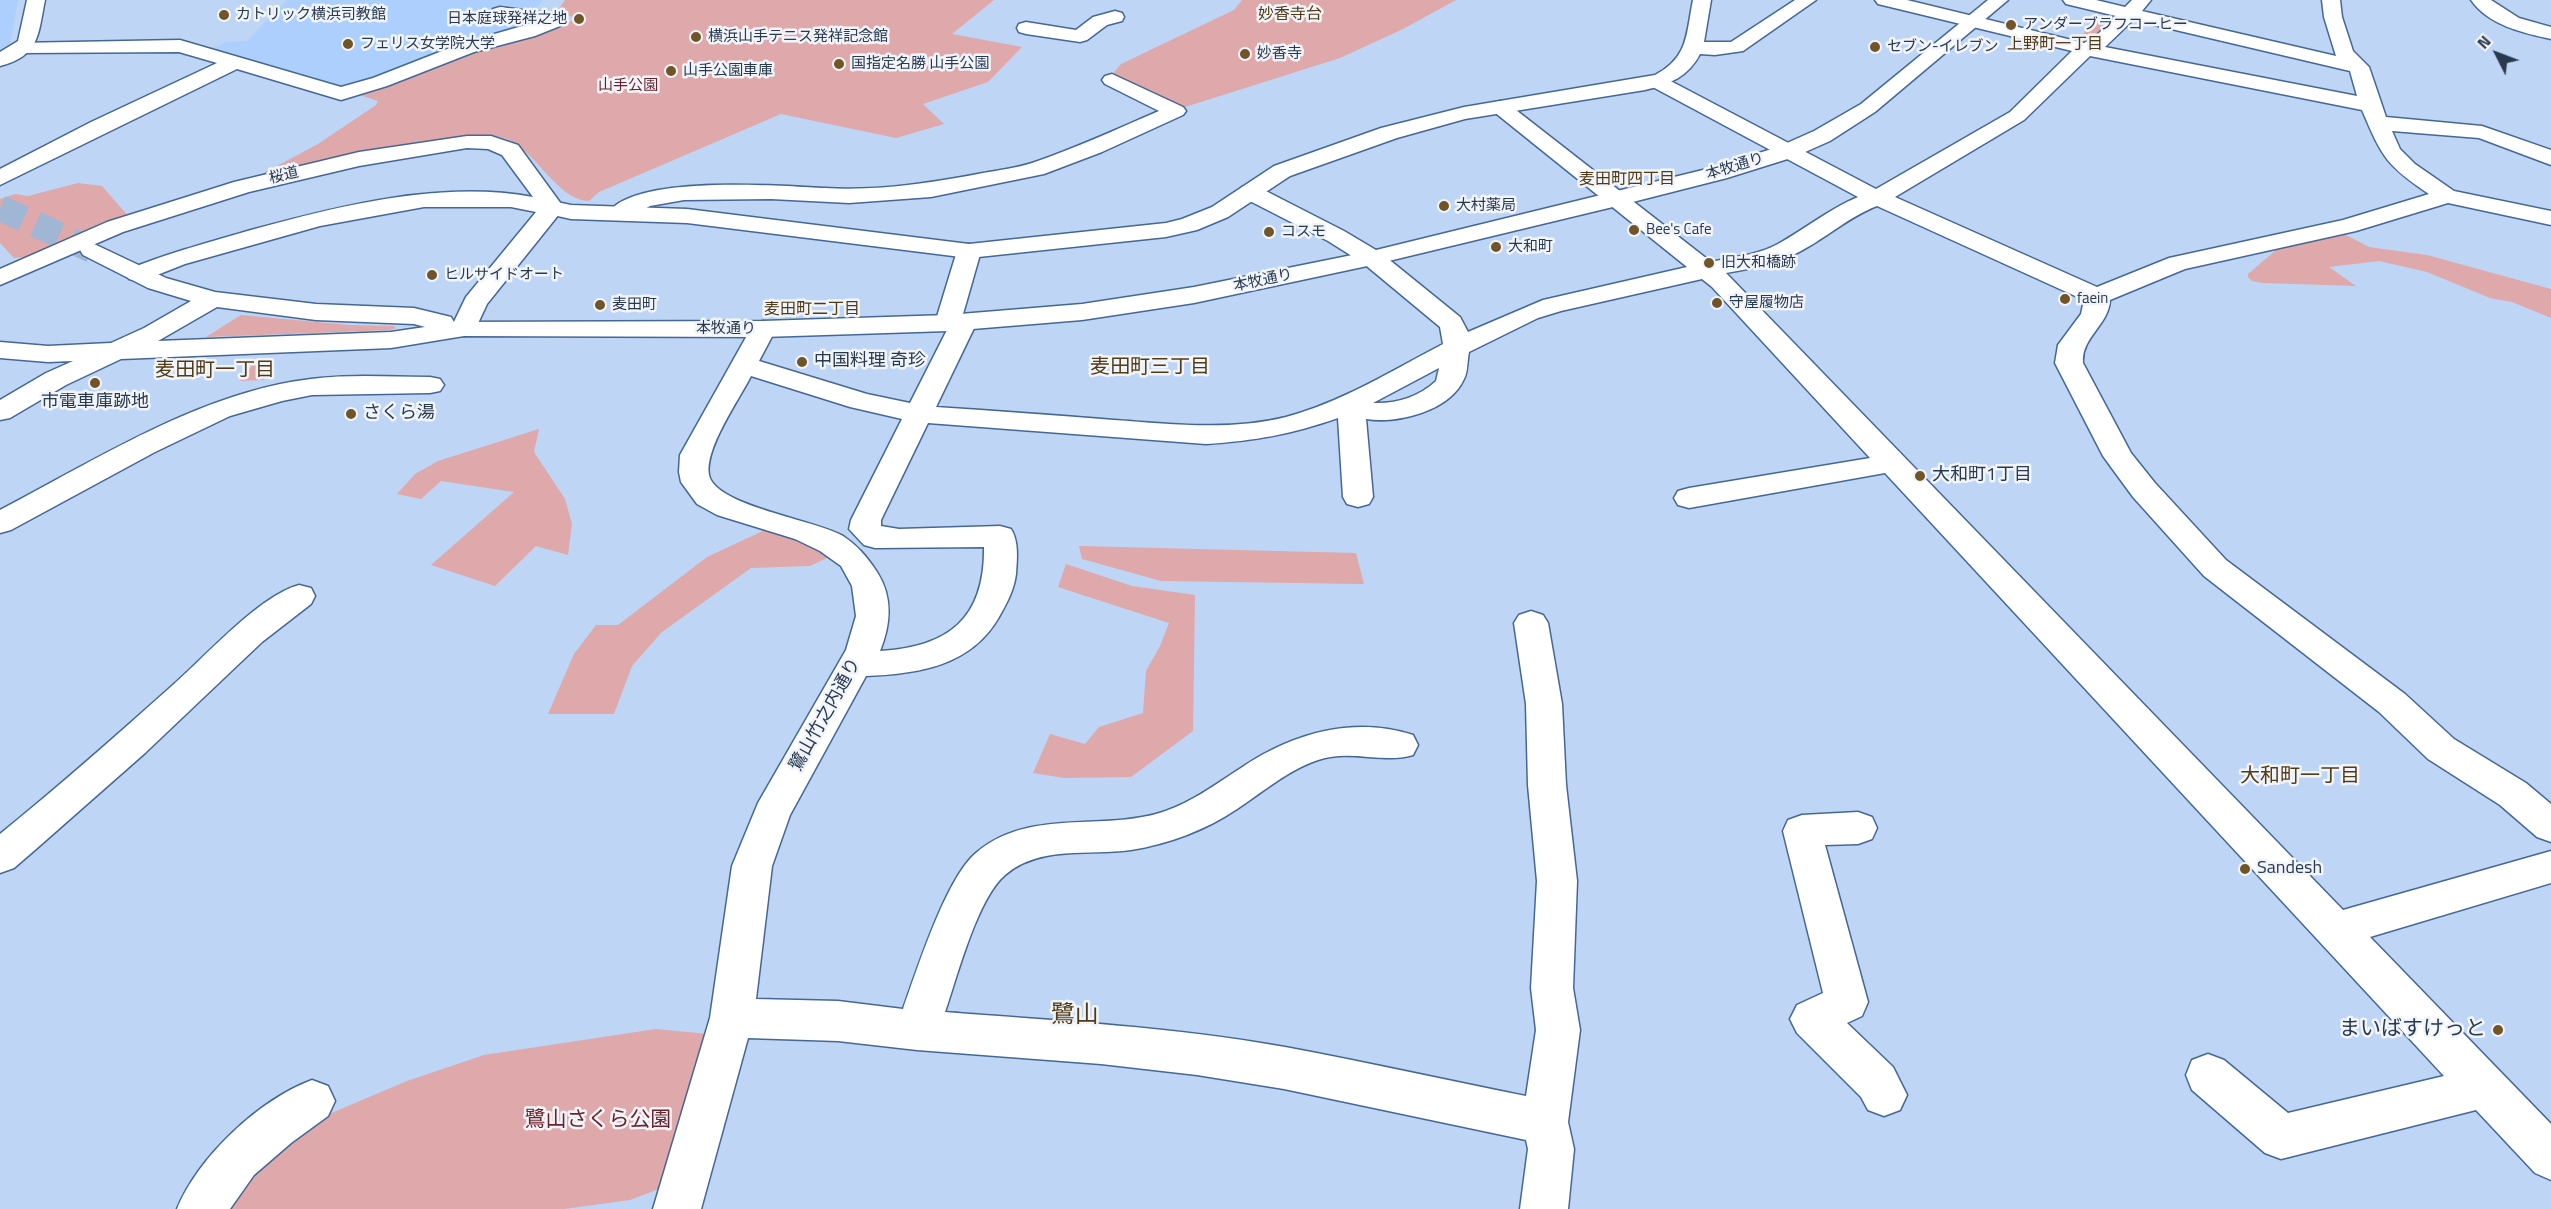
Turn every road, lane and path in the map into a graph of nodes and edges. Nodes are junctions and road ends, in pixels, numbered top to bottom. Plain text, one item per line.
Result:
1 (36, 0) edge
2 (1702, 0) edge
3 (1807, 0) edge
4 (1884, 0) edge
5 (1999, 0) edge
6 (2072, 0) edge
7 (2331, 0) edge
8 (2480, 0) edge
9 (2108, 4) edge
10 (2135, 7) edge
11 (500, 13) dead end
12 (1114, 17) dead end
13 (1974, 22) junction
14 (1026, 28) dead end
15 (2551, 33) edge
16 (2085, 34) junction
17 (2065, 44) junction
18 (221, 45) dead end
19 (180, 46) junction
20 (23, 47) junction
21 (1692, 47) junction
22 (0, 60) edge
23 (236, 62) junction
24 (2359, 67) junction
25 (1112, 80) dead end
26 (1656, 81) junction
27 (1500, 107) junction
28 (2374, 114) junction
29 (1786, 152) junction
30 (2551, 158) edge
31 (0, 178) edge
32 (1250, 192) junction
33 (1868, 194) junction
34 (2447, 196) junction
35 (1617, 199) junction
36 (552, 208) junction
37 (620, 213) junction
38 (2551, 218) edge
39 (92, 250) tunnel mouth
40 (969, 251) junction
41 (1372, 258) junction
42 (1708, 270) junction
43 (138, 273) junction
44 (0, 278) edge
45 (2097, 296) junction
46 (213, 299) junction
47 (956, 323) junction
48 (464, 328) junction
49 (763, 329) junction
50 (1458, 348) junction
51 (0, 350) edge
52 (110, 352) junction
53 (758, 369) dead end
54 (430, 385) dead end
55 (1351, 404) junction
56 (0, 412) edge
57 (919, 414) junction
58 (1892, 463) junction
59 (1358, 497) dead end
60 (1689, 498) dead end
61 (0, 523) edge
62 (299, 596) dead end
63 (1531, 623) dead end
64 (854, 664) junction
65 (1400, 745) dead end
66 (2551, 826) edge
67 (1858, 828) dead end
68 (0, 857) edge
69 (2551, 867) edge
70 (2334, 930) junction
71 (732, 1017) junction
72 (917, 1030) junction
73 (2208, 1075) dead end
74 (2485, 1087) junction
75 (1884, 1095) dead end
76 (312, 1101) dead end
77 (1545, 1122) junction
78 (2551, 1157) edge
79 (201, 1209) edge
80 (677, 1209) edge
81 (1544, 1209) edge

1 - 20 street
2 - 21 street
3 - 21 street
4 - 13 street
5 - 13 street, 本牧通り
6 - 9 street
7 - 24 street
8 - 15 street
9 - 10 street
9 - 16 street
10 - 16 street
10 - 24 street
11 - 23 street
12 - 14 street
13 - 17 street
13 - 29 street, 本牧通り
16 - 17 street
16 - 28 street
16 - 33 street
17 - 33 street
18 - 19 street
19 - 20 street
19 - 23 street
20 - 22 street
21 - 26 street
23 - 31 street
24 - 28 street
25 - 37 street
26 - 27 street
26 - 29 street
27 - 32 street
27 - 35 street
28 - 30 street
28 - 34 street
29 - 33 street
29 - 35 street, 本牧通り
32 - 40 street
32 - 41 street
33 - 42 street
33 - 45 street
34 - 38 street
34 - 45 street
35 - 41 street, 本牧通り
35 - 42 street
36 - 37 street
36 - 43 street
36 - 44 street, 桜道
36 - 48 street
37 - 40 street
39 - 43 street, 本牧通り
40 - 47 street
41 - 47 street, 本牧通り
41 - 50 street
42 - 50 street
42 - 58 street
43 - 46 street, 本牧通り
45 - 66 street
46 - 48 street, 本牧通り
46 - 52 street
47 - 49 street, 本牧通り
47 - 57 street
48 - 49 street, 本牧通り
48 - 52 street, 本牧通り
49 - 64 street, 鷺山竹之内通り
50 - 55 street
51 - 52 street, 本牧通り
52 - 56 street
53 - 57 street
54 - 61 street
55 - 57 street
55 - 59 street
57 - 64 street
58 - 60 street
58 - 70 street
62 - 68 street
63 - 77 street
64 - 71 street, 鷺山竹之内通り
65 - 72 street
67 - 75 street
69 - 70 street
70 - 74 street
71 - 72 street
71 - 80 street, 鷺山竹之内通り
72 - 77 street
73 - 74 street
74 - 78 street
76 - 79 street
77 - 81 street

